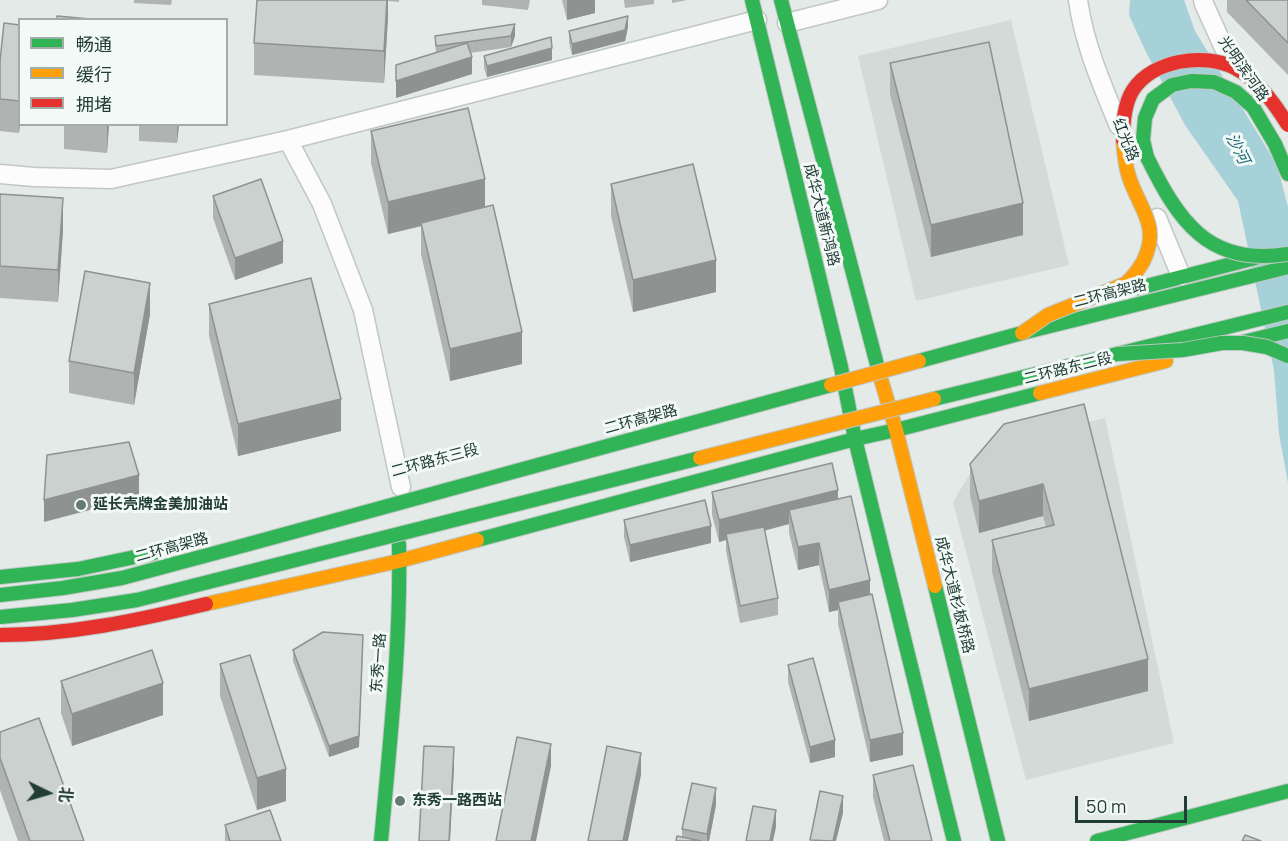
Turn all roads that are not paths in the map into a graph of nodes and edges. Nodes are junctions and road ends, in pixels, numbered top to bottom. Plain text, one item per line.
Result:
1 (752, 0) edge
2 (781, 0) edge
3 (878, 0) edge
4 (1078, 0) edge
5 (1203, 0) edge
6 (757, 20) junction
7 (787, 23) junction
8 (1288, 124) edge
9 (1288, 134) edge
10 (288, 140) junction
11 (0, 174) edge
12 (1288, 174) edge
13 (1288, 252) edge
14 (1288, 267) edge
15 (1181, 276) junction
16 (1288, 312) edge
17 (1011, 322) dead end
18 (1288, 331) edge
19 (1022, 333) junction
20 (1118, 354) junction
21 (1288, 356) edge
22 (858, 363) junction
23 (896, 430) junction
24 (855, 439) junction
25 (402, 487) joint
26 (170, 549) dead end
27 (399, 561) junction
28 (0, 577) edge
29 (0, 595) edge
30 (0, 617) edge
31 (0, 634) edge
32 (1288, 791) edge
33 (381, 841) edge
34 (954, 841) edge
35 (998, 841) edge
36 (1097, 841) edge

1 - 6 main road, 成华大道新鸿路
2 - 7 main road, 成华大道新鸿路
3 - 7 street
4 - 15 street, 红光路
5 - 9 street, 光明滨河路
6 - 10 street
6 - 22 main road, 成华大道新鸿路
7 - 22 main road, 成华大道新鸿路
8 - 19 main road, bridge
10 - 11 street
10 - 25 street
12 - 13 main road, bridge
13 - 15 main road, bridge
14 - 19 main road, 二环高架路
15 - 17 main road
16 - 20 main road, bridge
18 - 23 main road, 二环路东二段
19 - 29 main road, 二环高架路, bridge
20 - 21 main road, bridge
20 - 30 main road, bridge
22 - 23 main road, 成华大道杉板桥路
22 - 24 main road, 成华大道新鸿路
23 - 24 main road, 二环路东二段
23 - 35 main road, 成华大道杉板桥路
24 - 27 main road
24 - 34 main road
25 - 27 main road, 东秀一路
26 - 28 main road
27 - 31 main road
27 - 33 main road, 东秀一路
32 - 36 main road

